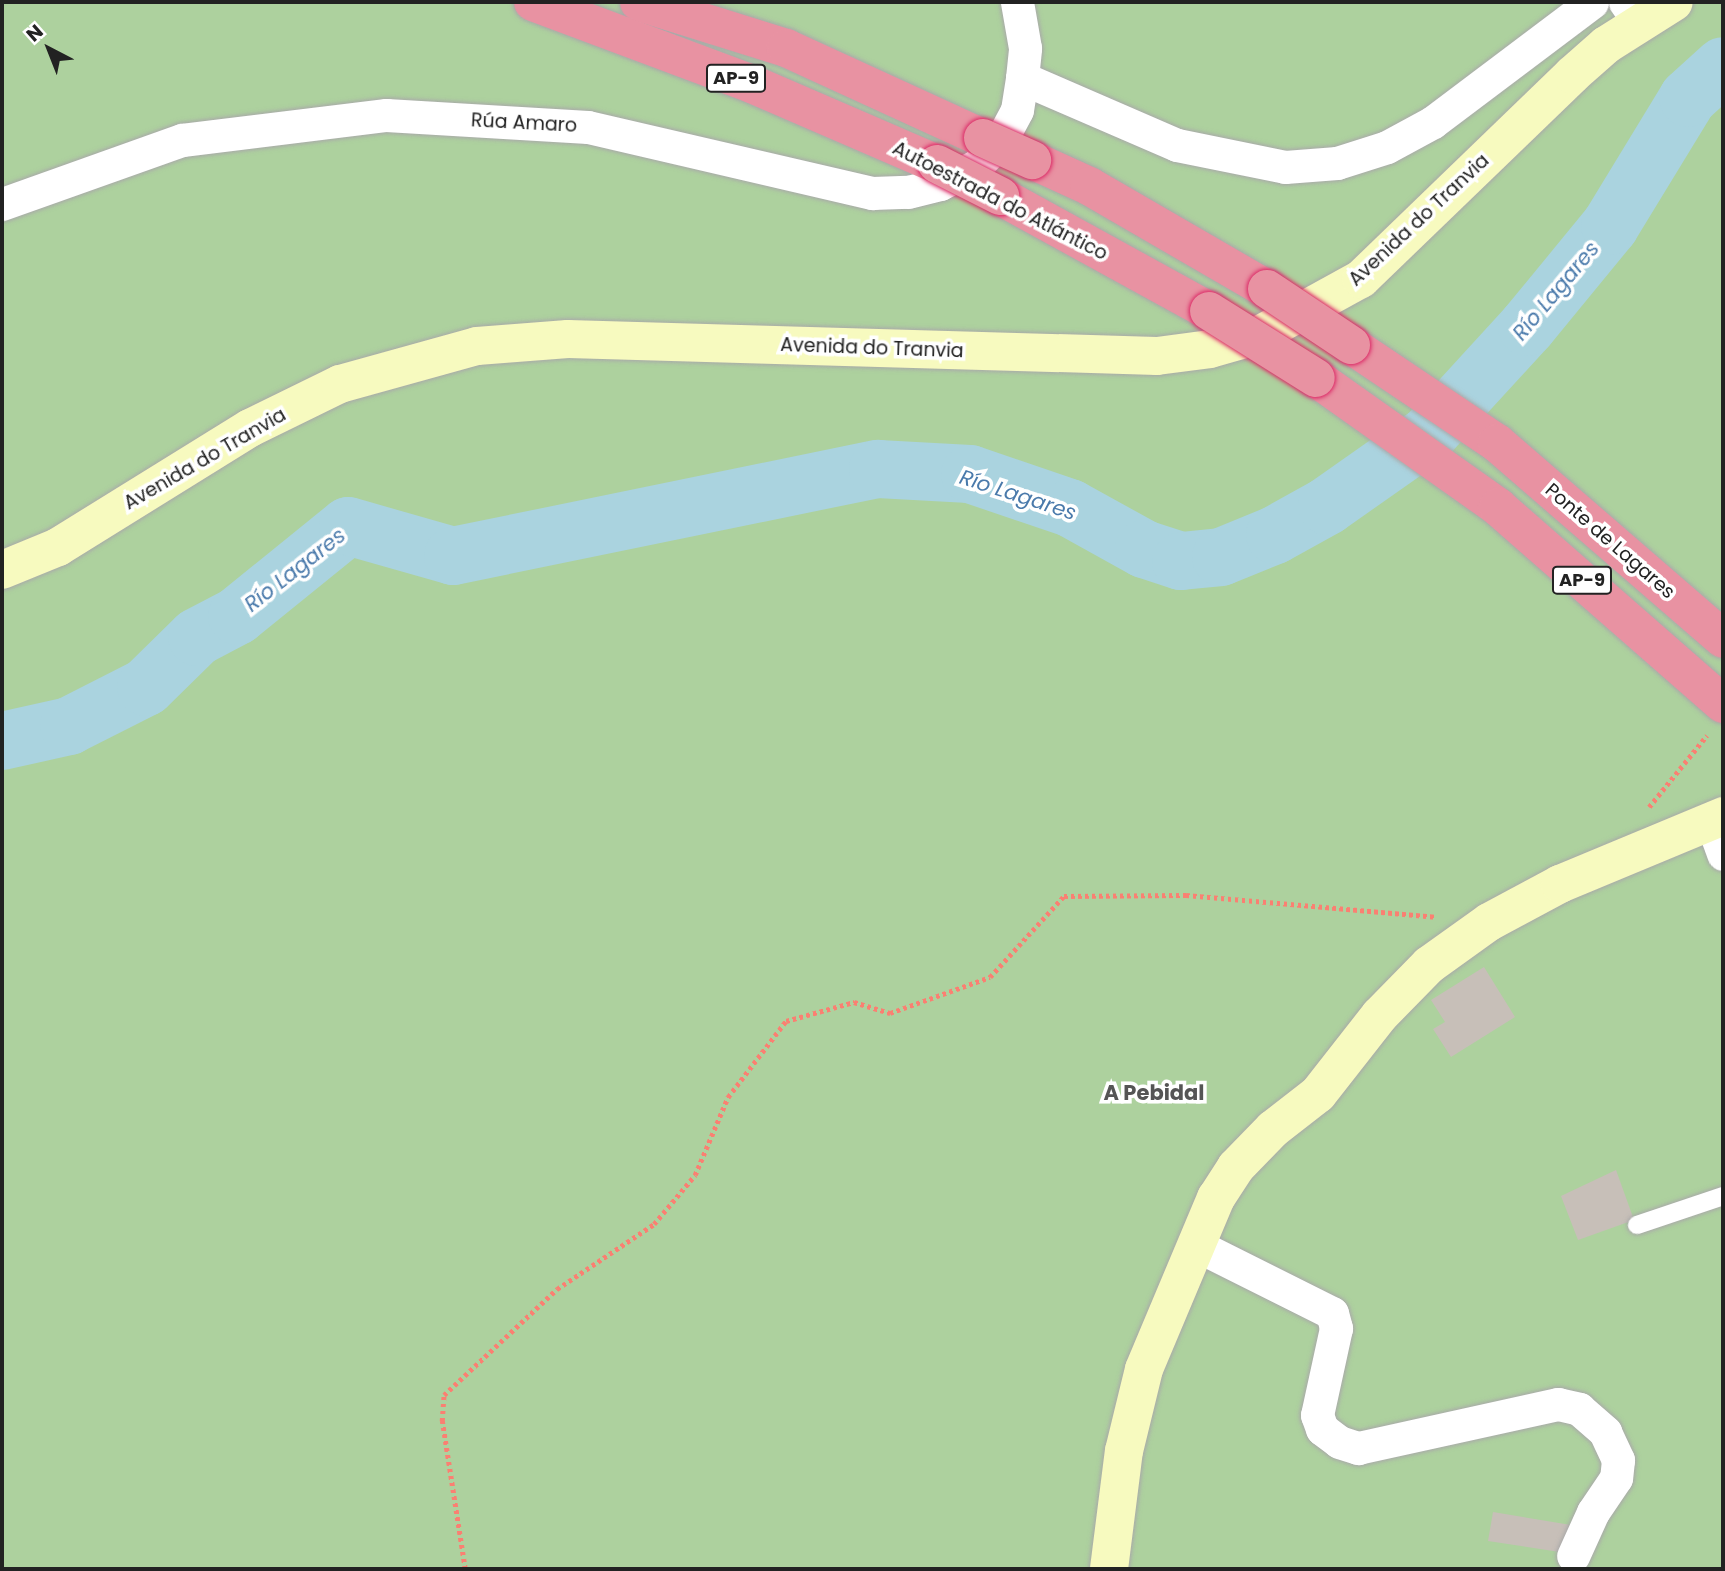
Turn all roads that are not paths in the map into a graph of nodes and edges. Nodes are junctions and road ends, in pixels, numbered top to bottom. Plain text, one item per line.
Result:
1 (533, 2) edge
2 (639, 2) edge
3 (1017, 2) edge
4 (1592, 2) edge
5 (1674, 2) edge
6 (1632, 12) edge
7 (1020, 94) junction
8 (2, 204) edge
9 (2, 570) edge
10 (1723, 639) edge
11 (1719, 714) edge
12 (1719, 831) edge
13 (1723, 1196) edge
14 (1637, 1225) dead end
15 (1196, 1245) junction
16 (1573, 1556) dead end
17 (1109, 1569) edge

1 - 11 highway, Autoestrada do Atlántico / AP-9, bridge
2 - 10 highway, Ponte de Lagares / AP-9, bridge
3 - 7 street
4 - 7 street
5 - 6 main road, Avenida do Tranvia
6 - 9 main road, Avenida do Tranvia
7 - 8 street, Rúa Amaro
12 - 15 main road
13 - 14 lane
15 - 16 street
15 - 17 main road

